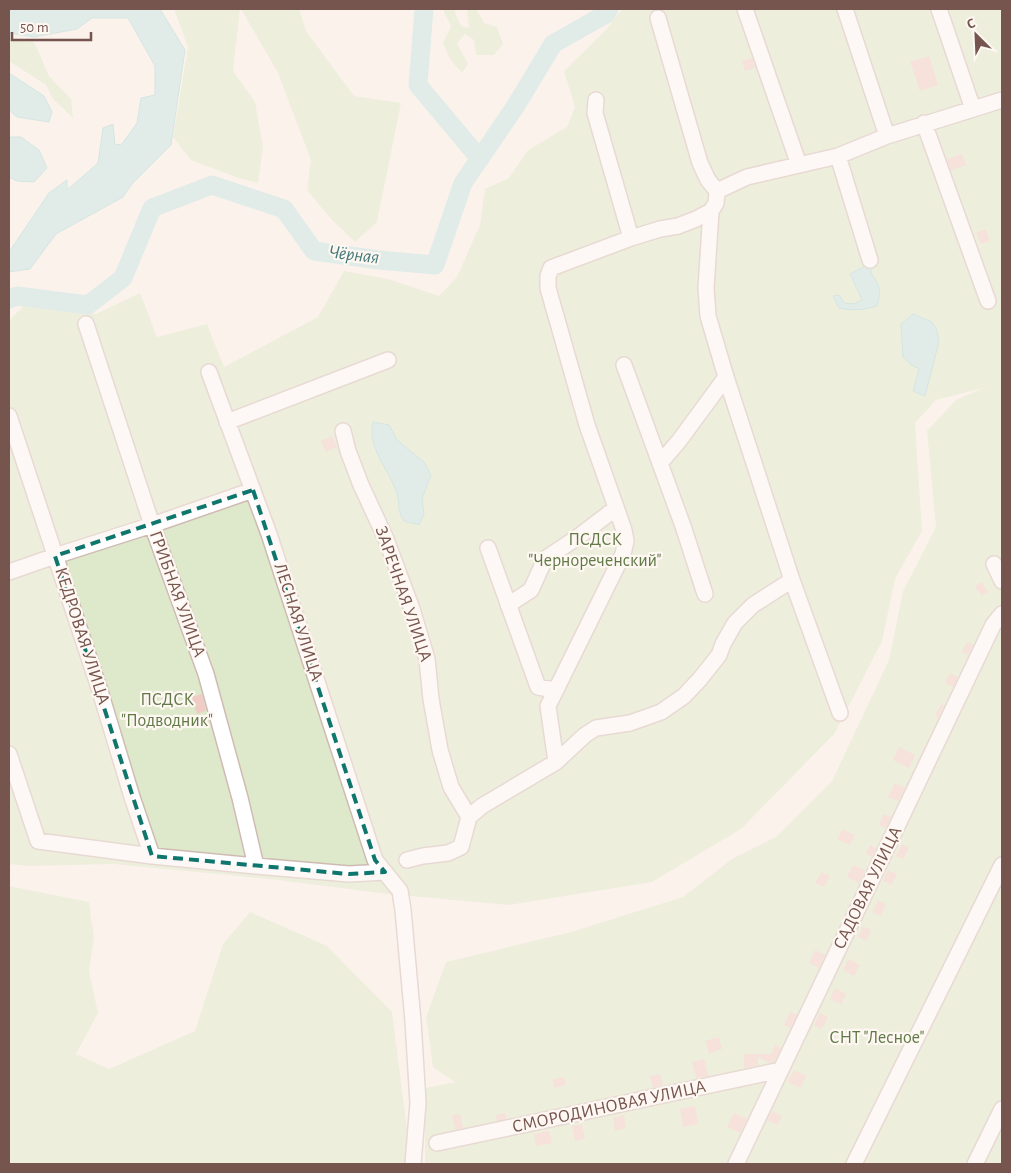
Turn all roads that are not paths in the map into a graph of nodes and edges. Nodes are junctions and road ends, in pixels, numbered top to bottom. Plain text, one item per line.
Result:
1 (745, 9) edge
2 (845, 9) edge
3 (940, 9) edge
4 (658, 18) dead end
5 (596, 100) dead end
6 (1002, 100) edge
7 (973, 108) junction
8 (924, 123) junction
9 (887, 136) junction
10 (838, 156) junction
11 (799, 165) junction
12 (717, 191) junction
13 (711, 212) junction
14 (631, 238) junction
15 (870, 260) dead end
16 (988, 301) dead end
17 (86, 324) dead end
18 (388, 360) dead end
19 (624, 365) dead end
20 (209, 372) dead end
21 (726, 377) junction
22 (9, 416) edge
23 (228, 422) junction
24 (343, 431) dead end
25 (660, 463) junction
26 (253, 490) junction
27 (616, 508) junction
28 (152, 525) junction
29 (488, 548) dead end
30 (56, 556) junction
31 (994, 564) dead end
32 (9, 572) edge
33 (792, 580) junction
34 (1002, 581) edge
35 (705, 594) dead end
36 (508, 605) junction
37 (1002, 614) edge
38 (555, 690) junction
39 (840, 714) dead end
40 (9, 754) edge
41 (556, 762) junction
42 (469, 817) junction
43 (152, 856) junction
44 (407, 860) dead end
45 (1002, 865) edge
46 (256, 866) junction
47 (385, 872) junction
48 (780, 1070) junction
49 (1002, 1109) edge
50 (437, 1143) dead end
51 (413, 1164) edge
52 (736, 1164) edge
53 (854, 1164) edge
54 (975, 1164) edge

1 - 11 street
2 - 9 street
3 - 7 street
4 - 12 street
5 - 14 street
6 - 7 street
7 - 8 street
8 - 9 street
8 - 16 street
9 - 10 street
10 - 11 street
10 - 15 street
11 - 12 street
12 - 13 street
13 - 14 street
13 - 21 street
14 - 27 street
17 - 28 street, ГРИБНАЯ УЛИЦА
18 - 23 street
19 - 25 street
20 - 23 street, ЛЕСНАЯ УЛИЦА
21 - 25 street
21 - 33 street
22 - 30 street, КЕДРОВАЯ УЛИЦА
23 - 26 street, ЛЕСНАЯ УЛИЦА
24 - 42 street, ЗАРЕЧНАЯ УЛИЦА
25 - 35 street
26 - 28 street
26 - 47 street, ЛЕСНАЯ УЛИЦА
27 - 36 street
27 - 38 street
28 - 30 street
28 - 46 street, ГРИБНАЯ УЛИЦА
29 - 36 street
30 - 32 street
30 - 43 street, КЕДРОВАЯ УЛИЦА
31 - 34 street
33 - 39 street
33 - 41 street
36 - 38 street
37 - 48 street, САДОВАЯ УЛИЦА
38 - 41 street
40 - 43 street
41 - 42 street
42 - 44 street
43 - 46 street
45 - 53 street
46 - 47 street
47 - 51 street, ЛЕСНАЯ УЛИЦА
48 - 50 street, СМОРОДИНОВАЯ УЛИЦА
48 - 52 street, САДОВАЯ УЛИЦА
49 - 54 street

